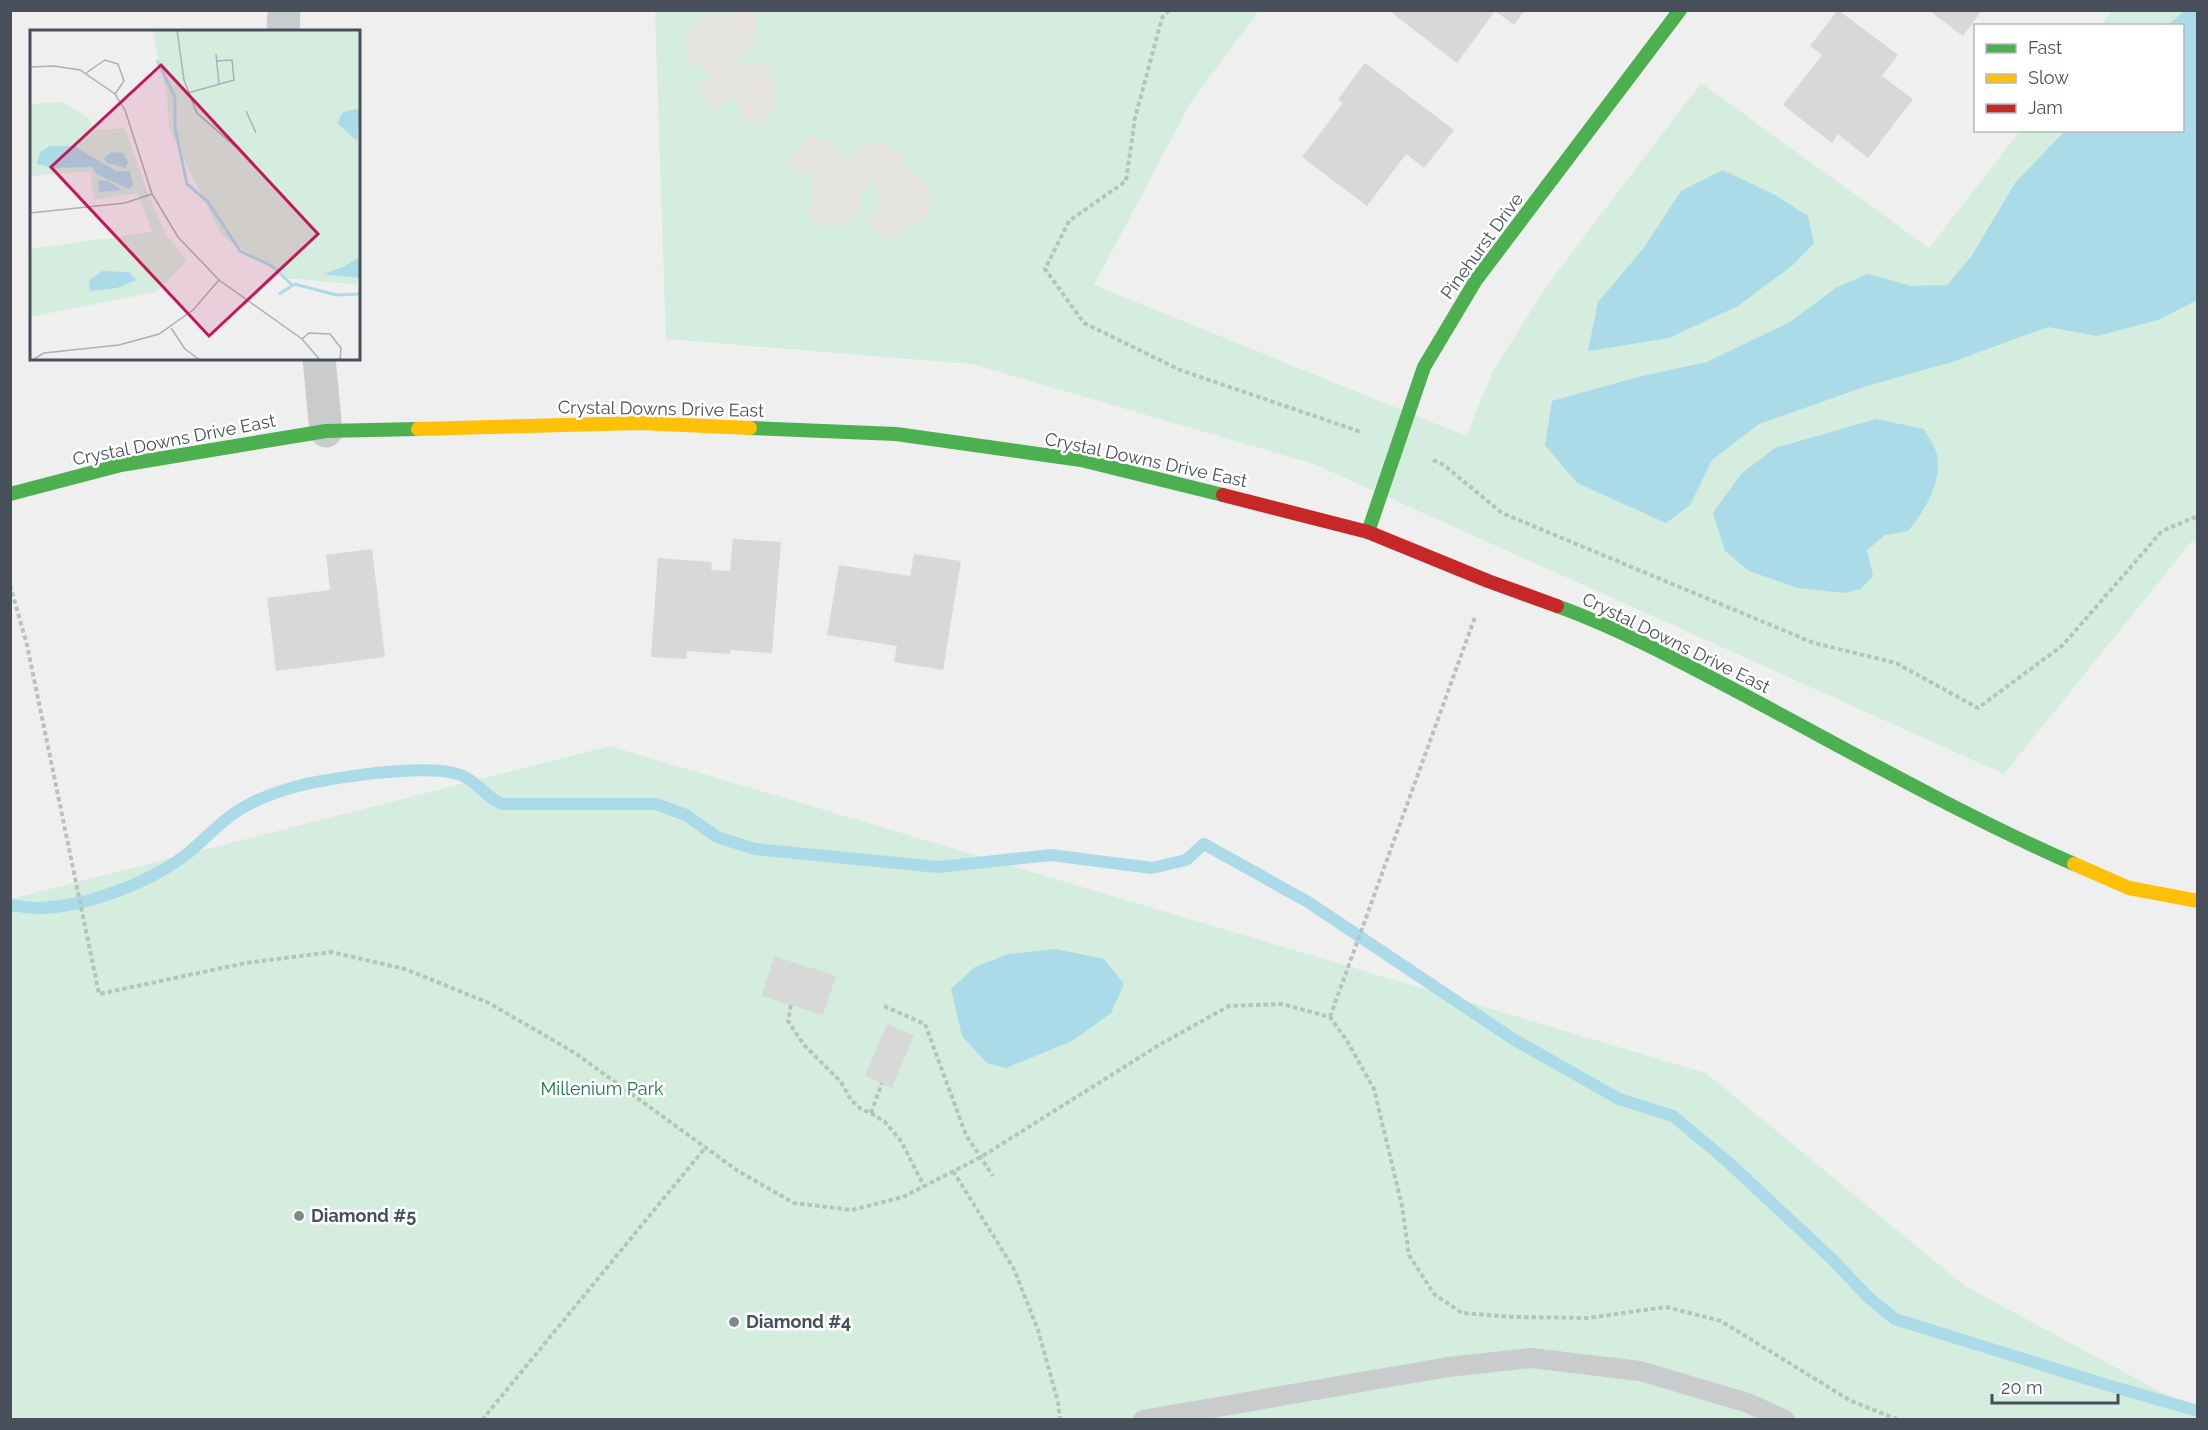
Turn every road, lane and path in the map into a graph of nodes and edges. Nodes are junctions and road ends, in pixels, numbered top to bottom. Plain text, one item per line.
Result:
1 (284, 10) edge
2 (1168, 10) edge
3 (1680, 10) edge
4 (283, 30) edge
5 (319, 360) edge
6 (326, 431) junction
7 (1398, 445) junction
8 (10, 494) edge
9 (2198, 516) edge
10 (1368, 532) junction
11 (1488, 581) junction
12 (10, 585) edge
13 (2198, 901) edge
14 (791, 1005) dead end
15 (884, 1006) dead end
16 (1330, 1017) junction
17 (882, 1083) dead end
18 (871, 1113) junction
19 (705, 1148) junction
20 (981, 1157) junction
21 (953, 1171) junction
22 (993, 1176) dead end
23 (924, 1186) junction
24 (482, 1419) edge
25 (1060, 1419) edge
26 (1143, 1419) edge
27 (1785, 1419) edge
28 (1899, 1419) edge

1 - 4 street
2 - 7 path
3 - 7 street, Pinehurst Drive
5 - 6 street
6 - 8 street, Crystal Downs Drive East
6 - 10 street, Crystal Downs Drive East
7 - 9 path
7 - 10 street, Pinehurst Drive
10 - 11 street, Crystal Downs Drive East
11 - 13 street, Crystal Downs Drive East
11 - 16 path
12 - 19 path
14 - 18 path
15 - 20 path
16 - 20 path
16 - 28 path
17 - 18 path
18 - 23 path
19 - 23 path
19 - 24 path
20 - 21 path
20 - 22 path
21 - 23 path
21 - 25 path
26 - 27 lane

